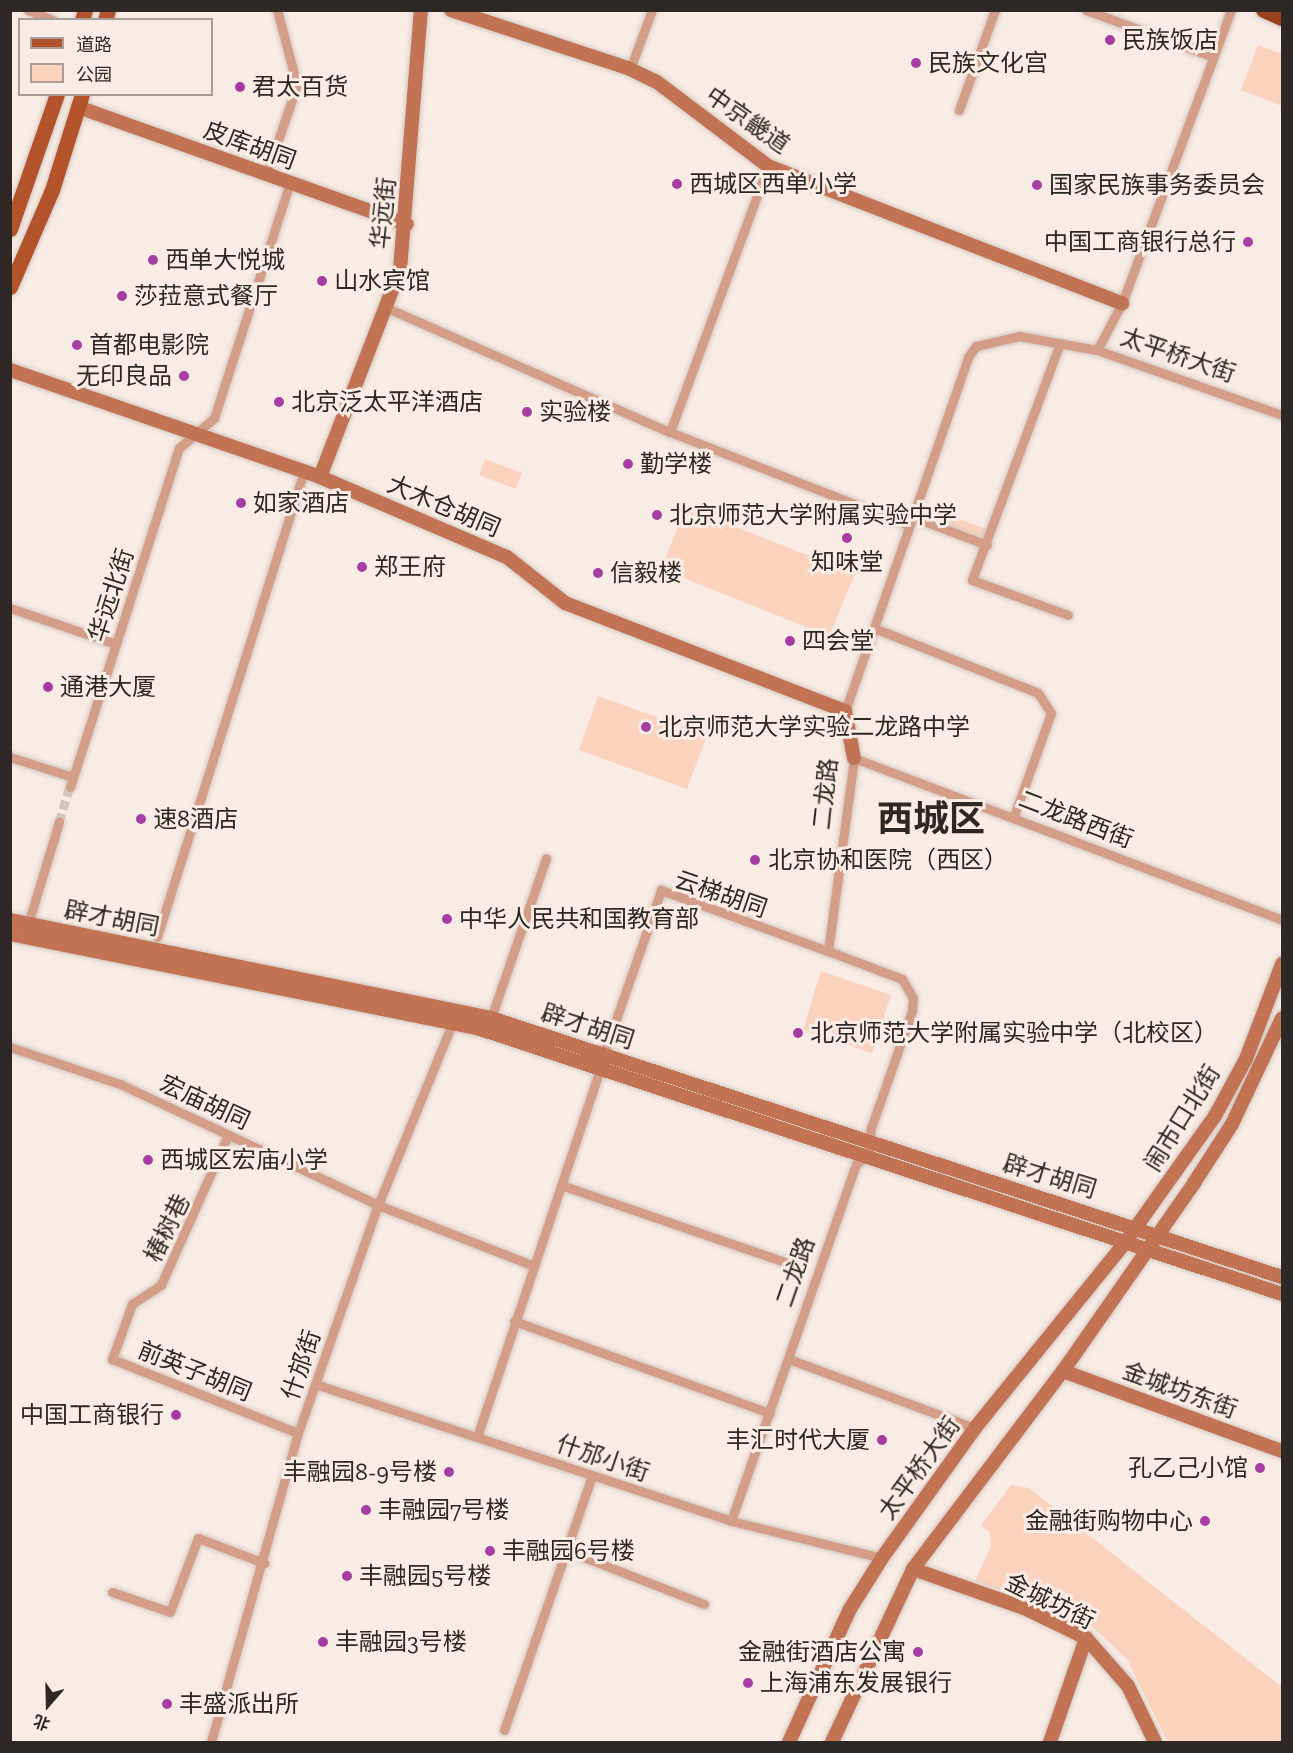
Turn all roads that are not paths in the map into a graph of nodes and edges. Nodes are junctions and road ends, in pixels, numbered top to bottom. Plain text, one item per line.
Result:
1 (28, 10) edge
2 (278, 10) edge
3 (421, 10) edge
4 (451, 10) edge
5 (652, 10) edge
6 (995, 10) edge
7 (1086, 10) edge
8 (1231, 10) edge
9 (1264, 10) edge
10 (48, 18) edge
11 (1282, 18) edge
12 (1214, 57) junction
13 (630, 69) junction
14 (56, 96) edge
15 (80, 101) edge
16 (960, 110) dead end
17 (768, 166) junction
18 (266, 175) junction
19 (290, 183) junction
20 (407, 224) junction
21 (10, 229) edge
22 (10, 287) edge
23 (1122, 303) junction
24 (387, 308) junction
25 (1060, 343) junction
26 (1097, 350) junction
27 (10, 370) edge
28 (1282, 415) edge
29 (197, 432) junction
30 (670, 432) junction
31 (303, 473) junction
32 (320, 477) junction
33 (911, 521) junction
34 (987, 545) junction
35 (10, 608) edge
36 (1068, 615) dead end
37 (874, 628) junction
38 (116, 644) junction
39 (845, 711) junction
40 (10, 757) edge
41 (854, 758) junction
42 (1014, 816) junction
43 (59, 822) tunnel mouth
44 (546, 858) dead end
45 (10, 920) edge
46 (1282, 920) edge
47 (28, 924) junction
48 (10, 934) edge
49 (157, 937) dead end
50 (828, 951) junction
51 (1282, 964) edge
52 (455, 1017) junction
53 (491, 1018) junction
54 (1282, 1018) edge
55 (10, 1047) edge
56 (602, 1060) junction
57 (228, 1135) junction
58 (869, 1149) junction
59 (561, 1185) junction
60 (378, 1205) junction
61 (1138, 1225) junction
62 (1159, 1233) junction
63 (1124, 1244) junction
64 (1148, 1251) junction
65 (532, 1265) junction
66 (800, 1267) dead end
67 (1282, 1277) edge
68 (1282, 1294) edge
69 (514, 1321) junction
70 (112, 1359) joint
71 (789, 1359) junction
72 (1063, 1371) junction
73 (315, 1384) junction
74 (770, 1413) junction
75 (975, 1428) junction
76 (298, 1433) junction
77 (478, 1434) junction
78 (1282, 1451) edge
79 (591, 1476) junction
80 (731, 1521) junction
81 (568, 1551) junction
82 (882, 1558) junction
83 (264, 1563) junction
84 (913, 1569) junction
85 (112, 1592) dead end
86 (704, 1604) dead end
87 (1086, 1638) junction
88 (504, 1730) dead end
89 (211, 1743) edge
90 (789, 1743) edge
91 (832, 1743) edge
92 (1050, 1743) edge
93 (1155, 1743) edge

1 - 10 street
2 - 18 street
3 - 20 main road, 华远街
4 - 13 main road, 中京畿道
5 - 13 street
6 - 16 street
7 - 12 street
8 - 12 street, 太平桥大街
9 - 11 highway
12 - 23 street, 太平桥大街
13 - 17 main road, 中京畿道
14 - 21 main road
15 - 18 main road, 皮库胡同
15 - 22 main road
17 - 23 main road, 中京畿道
17 - 30 street
18 - 19 main road, 皮库胡同
19 - 20 main road, 皮库胡同
19 - 29 street, 华远北街
20 - 24 main road, 华远街
23 - 26 street, 太平桥大街
24 - 30 street
24 - 32 main road, 华远街
25 - 26 street
25 - 33 street
25 - 34 street
26 - 28 street, 太平桥大街
27 - 29 main road, 大木仓胡同
29 - 31 main road, 大木仓胡同
29 - 38 street, 华远北街
30 - 33 street
31 - 32 main road, 大木仓胡同
31 - 49 street
32 - 39 main road, 大木仓胡同
33 - 34 street
33 - 37 street
34 - 36 street
35 - 38 street
37 - 39 street
37 - 42 street
38 - 40 street, 华远北街
39 - 41 main road, 二龙路
41 - 42 street, 二龙路西街
41 - 50 street, 二龙路
42 - 46 street, 二龙路西街
43 - 47 street
44 - 53 street
45 - 47 main road, 辟才胡同
47 - 52 main road, 辟才胡同
48 - 52 main road, 辟才胡同
50 - 56 street, 云梯胡同
50 - 58 street, 二龙路
51 - 61 main road, 闹市口北街
52 - 53 main road, 辟才胡同
52 - 56 main road, 辟才胡同
52 - 60 street, 什邡街
53 - 56 main road, 辟才胡同
54 - 62 main road, 闹市口北街
55 - 57 street, 宏庙胡同
56 - 58 main road, 辟才胡同
56 - 59 street
57 - 60 street, 宏庙胡同
57 - 70 street, 椿树巷
58 - 61 main road, 辟才胡同
58 - 63 main road, 辟才胡同
58 - 71 street, 二龙路
59 - 65 street
59 - 66 street
60 - 65 street, 宏庙胡同
60 - 73 street, 什邡街
61 - 62 main road, 辟才胡同
61 - 63 main road, 闹市口北街
62 - 64 main road, 闹市口北街
62 - 67 main road, 辟才胡同
63 - 64 main road, 辟才胡同
63 - 75 main road, 太平桥大街
64 - 68 main road, 辟才胡同
64 - 72 main road
65 - 69 street
69 - 74 street
69 - 77 street
70 - 76 street, 前英子胡同
71 - 74 street, 二龙路
71 - 75 street
72 - 78 main road, 金城坊东街
72 - 84 main road
73 - 76 street, 什邡街
73 - 77 street, 什邡小街
74 - 80 street, 二龙路
75 - 82 main road, 太平桥大街
76 - 83 street, 什邡街
77 - 79 street, 什邡小街
79 - 80 street, 什邡小街
79 - 81 street
80 - 82 street, 什邡小街
81 - 86 street
81 - 88 street
82 - 90 main road, 太平桥大街
83 - 85 street
83 - 89 street, 什邡街
84 - 87 main road, 金城坊街
84 - 91 main road
87 - 92 main road
87 - 93 main road, 金城坊街

